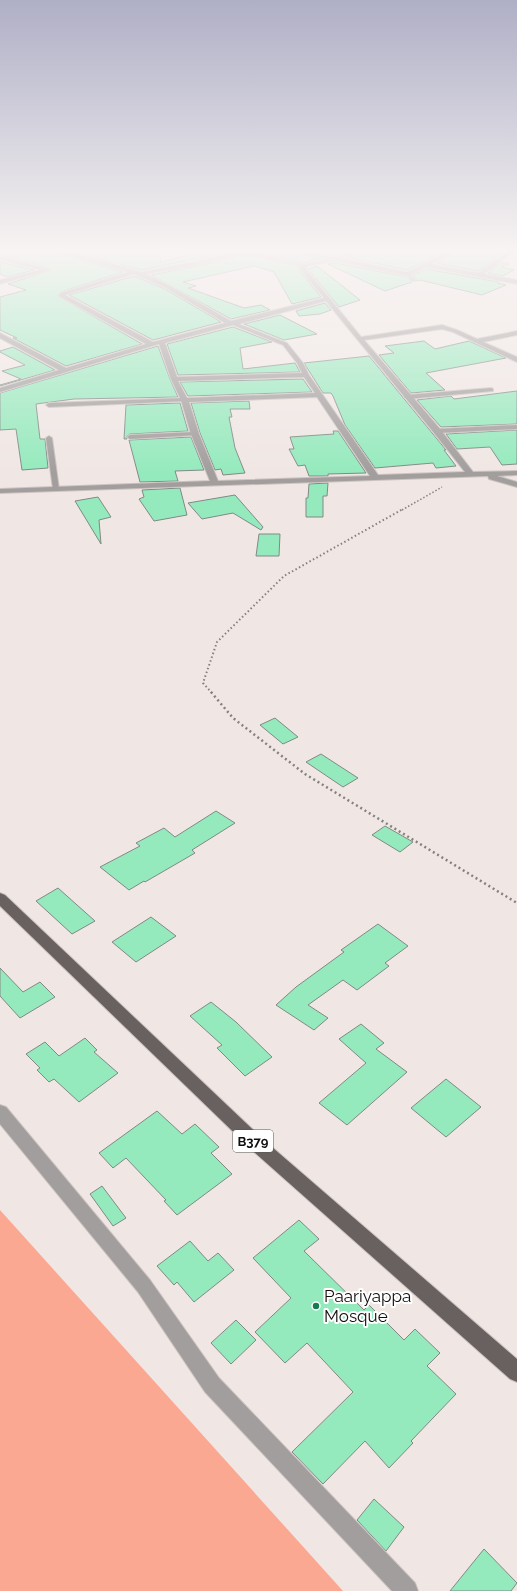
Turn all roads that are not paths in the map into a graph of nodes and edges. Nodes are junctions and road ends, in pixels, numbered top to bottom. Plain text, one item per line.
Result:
1 (115, 324) edge
2 (227, 324) edge
3 (235, 324) edge
4 (348, 324) edge
5 (517, 333) edge
6 (0, 335) edge
7 (360, 339) junction
8 (476, 341) junction
9 (162, 342) junction
10 (152, 344) junction
11 (517, 360) edge
12 (66, 370) junction
13 (306, 375) junction
14 (174, 379) junction
15 (0, 390) edge
16 (491, 390) dead end
17 (319, 395) junction
18 (407, 397) junction
19 (185, 400) junction
20 (49, 405) dead end
21 (517, 427) edge
22 (437, 431) junction
23 (195, 434) junction
24 (130, 437) dead end
25 (50, 438) dead end
26 (517, 473) edge
27 (483, 474) junction
28 (471, 475) junction
29 (376, 479) junction
30 (215, 484) junction
31 (517, 485) edge
32 (56, 489) junction
33 (0, 491) edge
34 (0, 898) edge
35 (0, 1112) edge
36 (517, 1372) edge
37 (407, 1591) edge

1 - 10 street
2 - 9 street
3 - 13 street
4 - 7 street
5 - 8 street
6 - 12 street
7 - 8 street
7 - 18 street
8 - 11 street
9 - 10 street
9 - 14 street
10 - 12 street
12 - 15 street
13 - 14 street
13 - 17 street
14 - 19 street
16 - 18 lane
17 - 19 street
17 - 29 street
18 - 22 street
19 - 20 lane
19 - 23 street
21 - 22 lane
22 - 28 street
23 - 24 lane
23 - 30 street
25 - 32 lane
26 - 27 street
27 - 28 street
27 - 31 street
28 - 29 street
29 - 30 street
30 - 32 street
32 - 33 street
34 - 36 main road, B379
35 - 37 street

